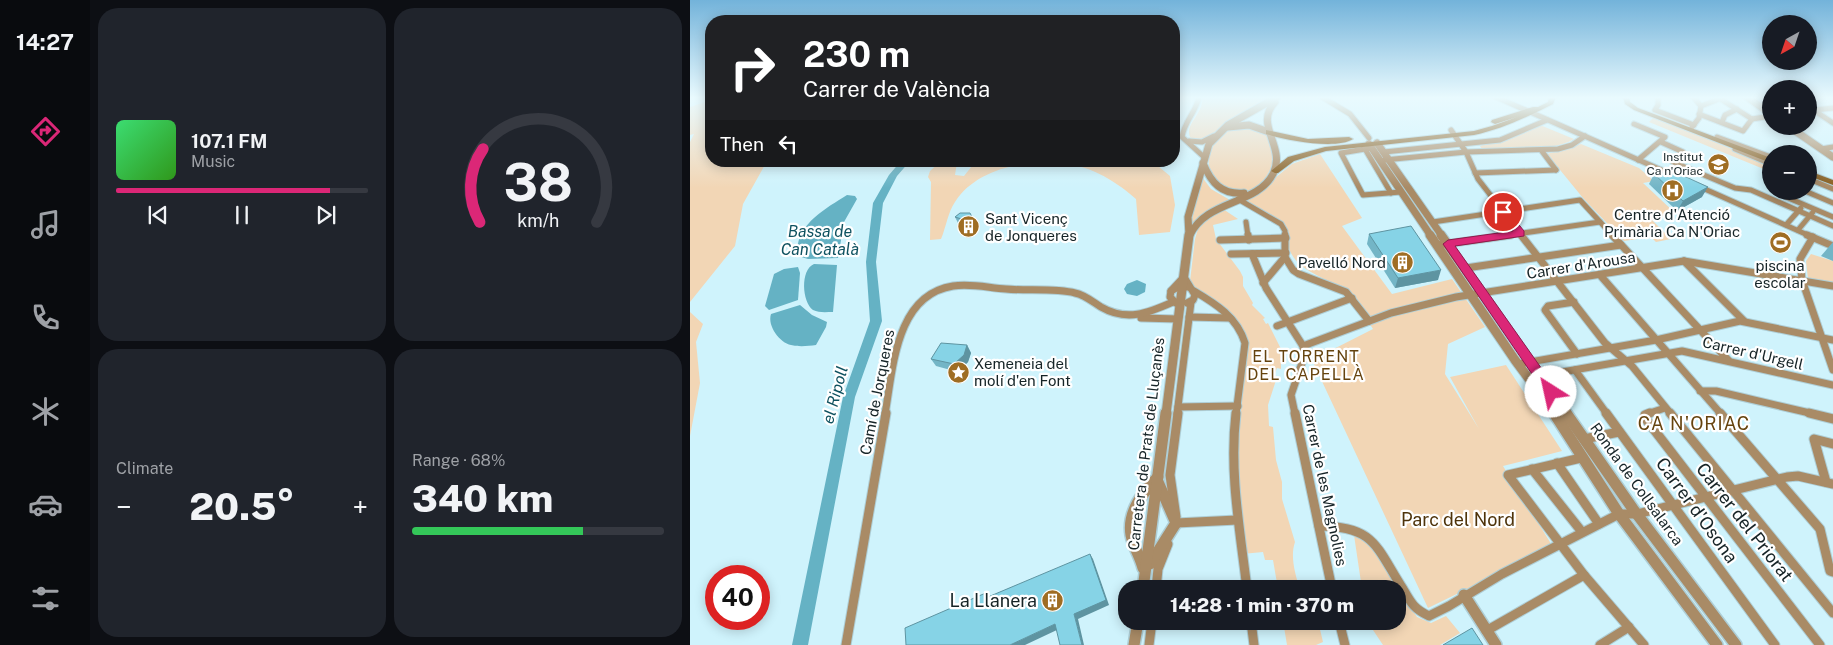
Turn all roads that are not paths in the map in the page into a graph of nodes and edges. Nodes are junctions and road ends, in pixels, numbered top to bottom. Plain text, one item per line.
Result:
1 (1183, 127) edge
2 (1227, 127) edge
3 (1228, 127) edge
4 (1259, 127) edge
5 (1268, 127) edge
6 (1359, 127) edge
7 (1498, 127) edge
8 (1530, 127) edge
9 (1564, 127) edge
10 (1640, 127) edge
11 (1691, 127) joint
12 (1734, 127) edge
13 (1746, 127) edge
14 (1224, 129) junction
15 (1269, 132) junction
16 (1453, 133) junction
17 (1217, 135) junction
18 (1801, 135) edge
19 (1182, 136) junction
20 (1585, 136) junction
21 (1663, 139) junction
22 (1370, 142) junction
23 (1461, 145) junction
24 (1833, 147) edge
25 (1821, 149) junction
26 (1541, 150) junction
27 (1466, 152) junction
28 (1762, 156) edge
29 (1762, 156) edge
30 (1384, 157) junction
31 (1833, 158) edge
32 (1203, 160) junction
33 (1638, 160) junction
34 (1275, 171) junction
35 (1475, 173) junction
36 (1680, 178) edge
37 (1817, 178) edge
38 (1817, 180) edge
39 (1688, 182) edge
40 (1833, 183) edge
41 (1833, 189) edge
42 (1401, 192) junction
43 (1250, 193) junction
44 (1391, 193) junction
45 (1817, 196) edge
46 (1238, 199) junction
47 (1793, 200) edge
48 (1833, 203) edge
49 (1802, 204) junction
50 (1423, 207) junction
51 (1413, 209) junction
52 (1818, 210) junction
53 (1798, 211) junction
54 (1503, 212) junction
55 (1810, 216) junction
56 (1833, 217) edge
57 (1246, 222) dead end
58 (1433, 222) junction
59 (1600, 222) junction
60 (1786, 225) junction
61 (1833, 226) edge
62 (1798, 230) junction
63 (1520, 233) junction
64 (1813, 237) junction
65 (1189, 238) junction
66 (1286, 238) junction
67 (1220, 240) dead end
68 (1249, 240) junction
69 (1448, 244) junction
70 (1438, 245) junction
71 (1621, 245) junction
72 (1833, 246) edge
73 (1231, 254) dead end
74 (1252, 254) junction
75 (1286, 255) junction
76 (1539, 257) junction
77 (1684, 261) junction
78 (1466, 268) junction
79 (1643, 268) junction
80 (1600, 275) junction
81 (1184, 277) junction
82 (1802, 280) junction
83 (1558, 281) junction
84 (1263, 283) junction
85 (1833, 286) edge
86 (1188, 288) junction
87 (1171, 292) junction
88 (1483, 293) junction
89 (1472, 296) junction
90 (1352, 298) junction
91 (1574, 302) junction
92 (1181, 303) junction
93 (1159, 310) junction
94 (1126, 317) junction
95 (1190, 317) junction
96 (1230, 318) junction
97 (1178, 319) junction
98 (1370, 321) junction
99 (1744, 321) junction
100 (1288, 323) junction
101 (1277, 326) dead end
102 (1699, 330) junction
103 (1822, 338) junction
104 (1656, 340) junction
105 (1833, 340) edge
106 (1303, 346) junction
107 (1611, 348) junction
108 (1667, 352) junction
109 (1577, 354) junction
110 (1627, 361) junction
111 (1729, 361) junction
112 (1530, 362) junction
113 (1518, 364) junction
114 (1575, 370) junction
115 (1833, 370) edge
116 (1540, 377) junction
117 (1528, 378) junction
118 (1833, 385) edge
119 (1700, 391) junction
120 (1178, 406) junction
121 (1238, 406) junction
122 (1665, 408) junction
123 (1833, 419) edge
124 (1620, 432) junction
125 (1584, 439) junction
126 (1833, 444) edge
127 (1581, 458) junction
128 (1557, 463) junction
129 (1532, 469) junction
130 (1158, 477) junction
131 (1776, 479) junction
132 (1830, 483) edge
133 (1731, 490) junction
134 (1705, 497) junction
135 (1672, 505) junction
136 (1619, 514) junction
137 (1637, 514) junction
138 (1237, 520) junction
139 (1176, 523) junction
140 (1599, 524) junction
141 (1319, 526) junction
142 (1582, 532) junction
143 (1169, 536) junction
144 (1132, 538) junction
145 (1561, 543) junction
146 (1148, 549) junction
147 (1831, 571) edge
148 (1584, 575) junction
149 (1143, 580) edge
150 (1144, 580) edge
151 (1145, 580) edge
152 (1157, 580) edge
153 (1246, 580) edge
154 (1330, 580) edge
155 (1464, 595) junction
156 (1833, 614) edge
157 (1629, 627) junction
158 (1136, 630) edge
159 (1151, 630) edge
160 (1252, 630) edge
161 (1341, 630) edge
162 (1486, 631) junction
163 (846, 645) edge
164 (1134, 645) edge
165 (1149, 645) edge
166 (1254, 645) edge
167 (1345, 645) edge
168 (1496, 645) edge
169 (1600, 645) edge
170 (1644, 645) edge
171 (1717, 645) edge
172 (1736, 645) edge
173 (1775, 645) edge
174 (1820, 645) edge

1 - 19 street
2 - 14 street, Carretera de Prats de Lluçanès
3 - 14 street
4 - 15 street
5 - 15 street
6 - 22 street
7 - 16 main road
8 - 23 street
9 - 20 street
10 - 21 street
11 - 28 main road
11 - 29 main road
12 - 13 street
14 - 17 street, Carretera de Prats de Lluçanès
15 - 22 main road
15 - 34 street
16 - 22 main road
16 - 23 street
17 - 19 street
17 - 32 street, Carretera de Prats de Lluçanès
18 - 25 street
19 - 32 street
20 - 26 street
20 - 33 street
21 - 33 street
21 - 53 street
22 - 30 street, Ronda de Collsalarca
22 - 34 main road
22 - 44 street
22 - 44 street
23 - 27 street
23 - 30 street
24 - 25 street
25 - 31 street
26 - 27 street
26 - 35 street
27 - 30 street
27 - 35 street
30 - 42 street, Ronda de Collsalarca
30 - 50 street, Ronda de Collsalarca
32 - 43 street
32 - 65 street, Carretera de Prats de Lluçanès
33 - 36 street
34 - 43 street, Carretera de Prats de Lluçanès
35 - 54 street
37 - 40 main road
38 - 41 street
39 - 60 street
42 - 44 street
42 - 51 street, Ronda de Collsalarca
43 - 46 street, Carretera de Prats de Lluçanès
45 - 48 street
46 - 65 street, Carretera de Prats de Lluçanès
46 - 66 street
47 - 49 street
49 - 52 street
49 - 53 street
50 - 51 street
50 - 58 street, Ronda de Collsalarca
51 - 70 street, Ronda de Collsalarca
52 - 55 street
52 - 56 street
53 - 55 street
53 - 60 street
54 - 58 street
54 - 59 street
54 - 63 street
55 - 61 street
55 - 62 street
57 - 68 street
58 - 69 street, Ronda de Collsalarca
59 - 63 street
59 - 71 street
60 - 62 street
62 - 64 street
63 - 69 street
63 - 76 street
64 - 72 street
64 - 82 street
65 - 81 street, Carretera de Prats de Lluçanès
66 - 68 street
66 - 75 street
67 - 68 street
69 - 70 street
69 - 78 street, Ronda de Collsalarca
70 - 89 street, Ronda de Collsalarca
71 - 76 street
71 - 79 street
73 - 74 street
74 - 75 street
74 - 84 street
75 - 84 street
75 - 90 street
76 - 78 street
76 - 83 street
77 - 79 street, Carrer d'Arousa
77 - 82 street, Carrer d'Arousa
77 - 99 street
78 - 88 street, Ronda de Collsalarca
79 - 80 street, Carrer d'Arousa
79 - 102 street
80 - 83 street, Carrer d'Arousa
80 - 104 street
81 - 86 street, Carretera de Prats de Lluçanès
81 - 87 street
82 - 85 street, Carrer d'Arousa
82 - 103 street
83 - 88 street, Carrer d'Arousa
83 - 91 street
84 - 100 street
86 - 87 street
86 - 92 street, Carretera de Prats de Lluçanès
86 - 92 street, Carretera de Prats de Lluçanès
86 - 96 street
87 - 92 street, Carretera de Prats de Lluçanès
87 - 93 street
88 - 89 street, Carrer d'Arousa
88 - 112 street, Ronda de Collsalarca
89 - 98 street, Carrer d'Arousa
89 - 113 street, Ronda de Collsalarca
90 - 98 street
90 - 100 street
91 - 107 street
91 - 109 street
92 - 93 street, Camí de Jorqueres
92 - 95 street, Carretera de Prats de Lluçanès
92 - 97 street, Carretera de Prats de Lluçanès
93 - 94 street, Camí de Jorqueres
94 - 97 street, Camí de Jorqueres
94 - 163 street, Camí de Jorqueres
95 - 96 street
95 - 120 street, Carretera de Prats de Lluçanès
96 - 121 street
97 - 130 street, Carretera de Prats de Lluçanès
98 - 106 street, Carrer d'Arousa
99 - 102 street
99 - 103 street
100 - 101 street
100 - 106 street
102 - 104 street
102 - 111 street
103 - 105 street
103 - 115 street
104 - 107 street
104 - 108 street
106 - 141 street, Carrer de les Magnolies
107 - 109 street
107 - 110 street
108 - 110 street, Carrer d'Urgell
108 - 111 street, Carrer d'Urgell
108 - 119 street
109 - 112 street
110 - 114 street, Carrer d'Urgell
110 - 122 street
111 - 118 street, Carrer d'Urgell
112 - 113 street
112 - 116 street, Ronda de Collsalarca
113 - 117 street, Ronda de Collsalarca
114 - 116 street, Carrer d'Urgell
114 - 124 street, Carrer d'Osona
116 - 117 street, Carrer d'Urgell
116 - 125 street, Ronda de Collsalarca
117 - 127 street, Ronda de Collsalarca
119 - 123 street
119 - 131 street
120 - 121 street
120 - 139 street, Carretera de Prats de Lluçanès
121 - 138 street
122 - 133 street
122 - 134 street, Carrer del Priorat
124 - 125 street
124 - 135 street, Carrer d'Osona
125 - 137 street, Ronda de Collsalarca
126 - 132 street
127 - 128 street
127 - 136 street, Ronda de Collsalarca
128 - 129 street
128 - 140 street
129 - 142 street
129 - 145 street
130 - 139 street
130 - 144 street
130 - 146 street, Carretera de Prats de Lluçanès
131 - 132 street
131 - 133 street
131 - 147 street
133 - 134 street
133 - 156 street
134 - 135 street
134 - 174 street, Carrer del Priorat
135 - 137 street
135 - 173 street, Carrer d'Osona
136 - 137 street
136 - 140 street
136 - 171 street, Ronda de Collsalarca
137 - 172 street, Ronda de Collsalarca
138 - 139 street
138 - 153 street
139 - 143 street
139 - 152 street, Carretera de Prats de Lluçanès
140 - 142 street
141 - 154 street, Carrer de les Magnolies
141 - 155 street
142 - 145 street
143 - 146 street
143 - 151 street
144 - 146 street
144 - 149 street
145 - 148 street
145 - 155 street
146 - 150 street, Carretera de Prats de Lluçanès
148 - 157 street
148 - 162 street
155 - 162 street
157 - 169 street
157 - 170 street
158 - 164 street
159 - 165 street
160 - 166 street
161 - 167 street
162 - 168 street

